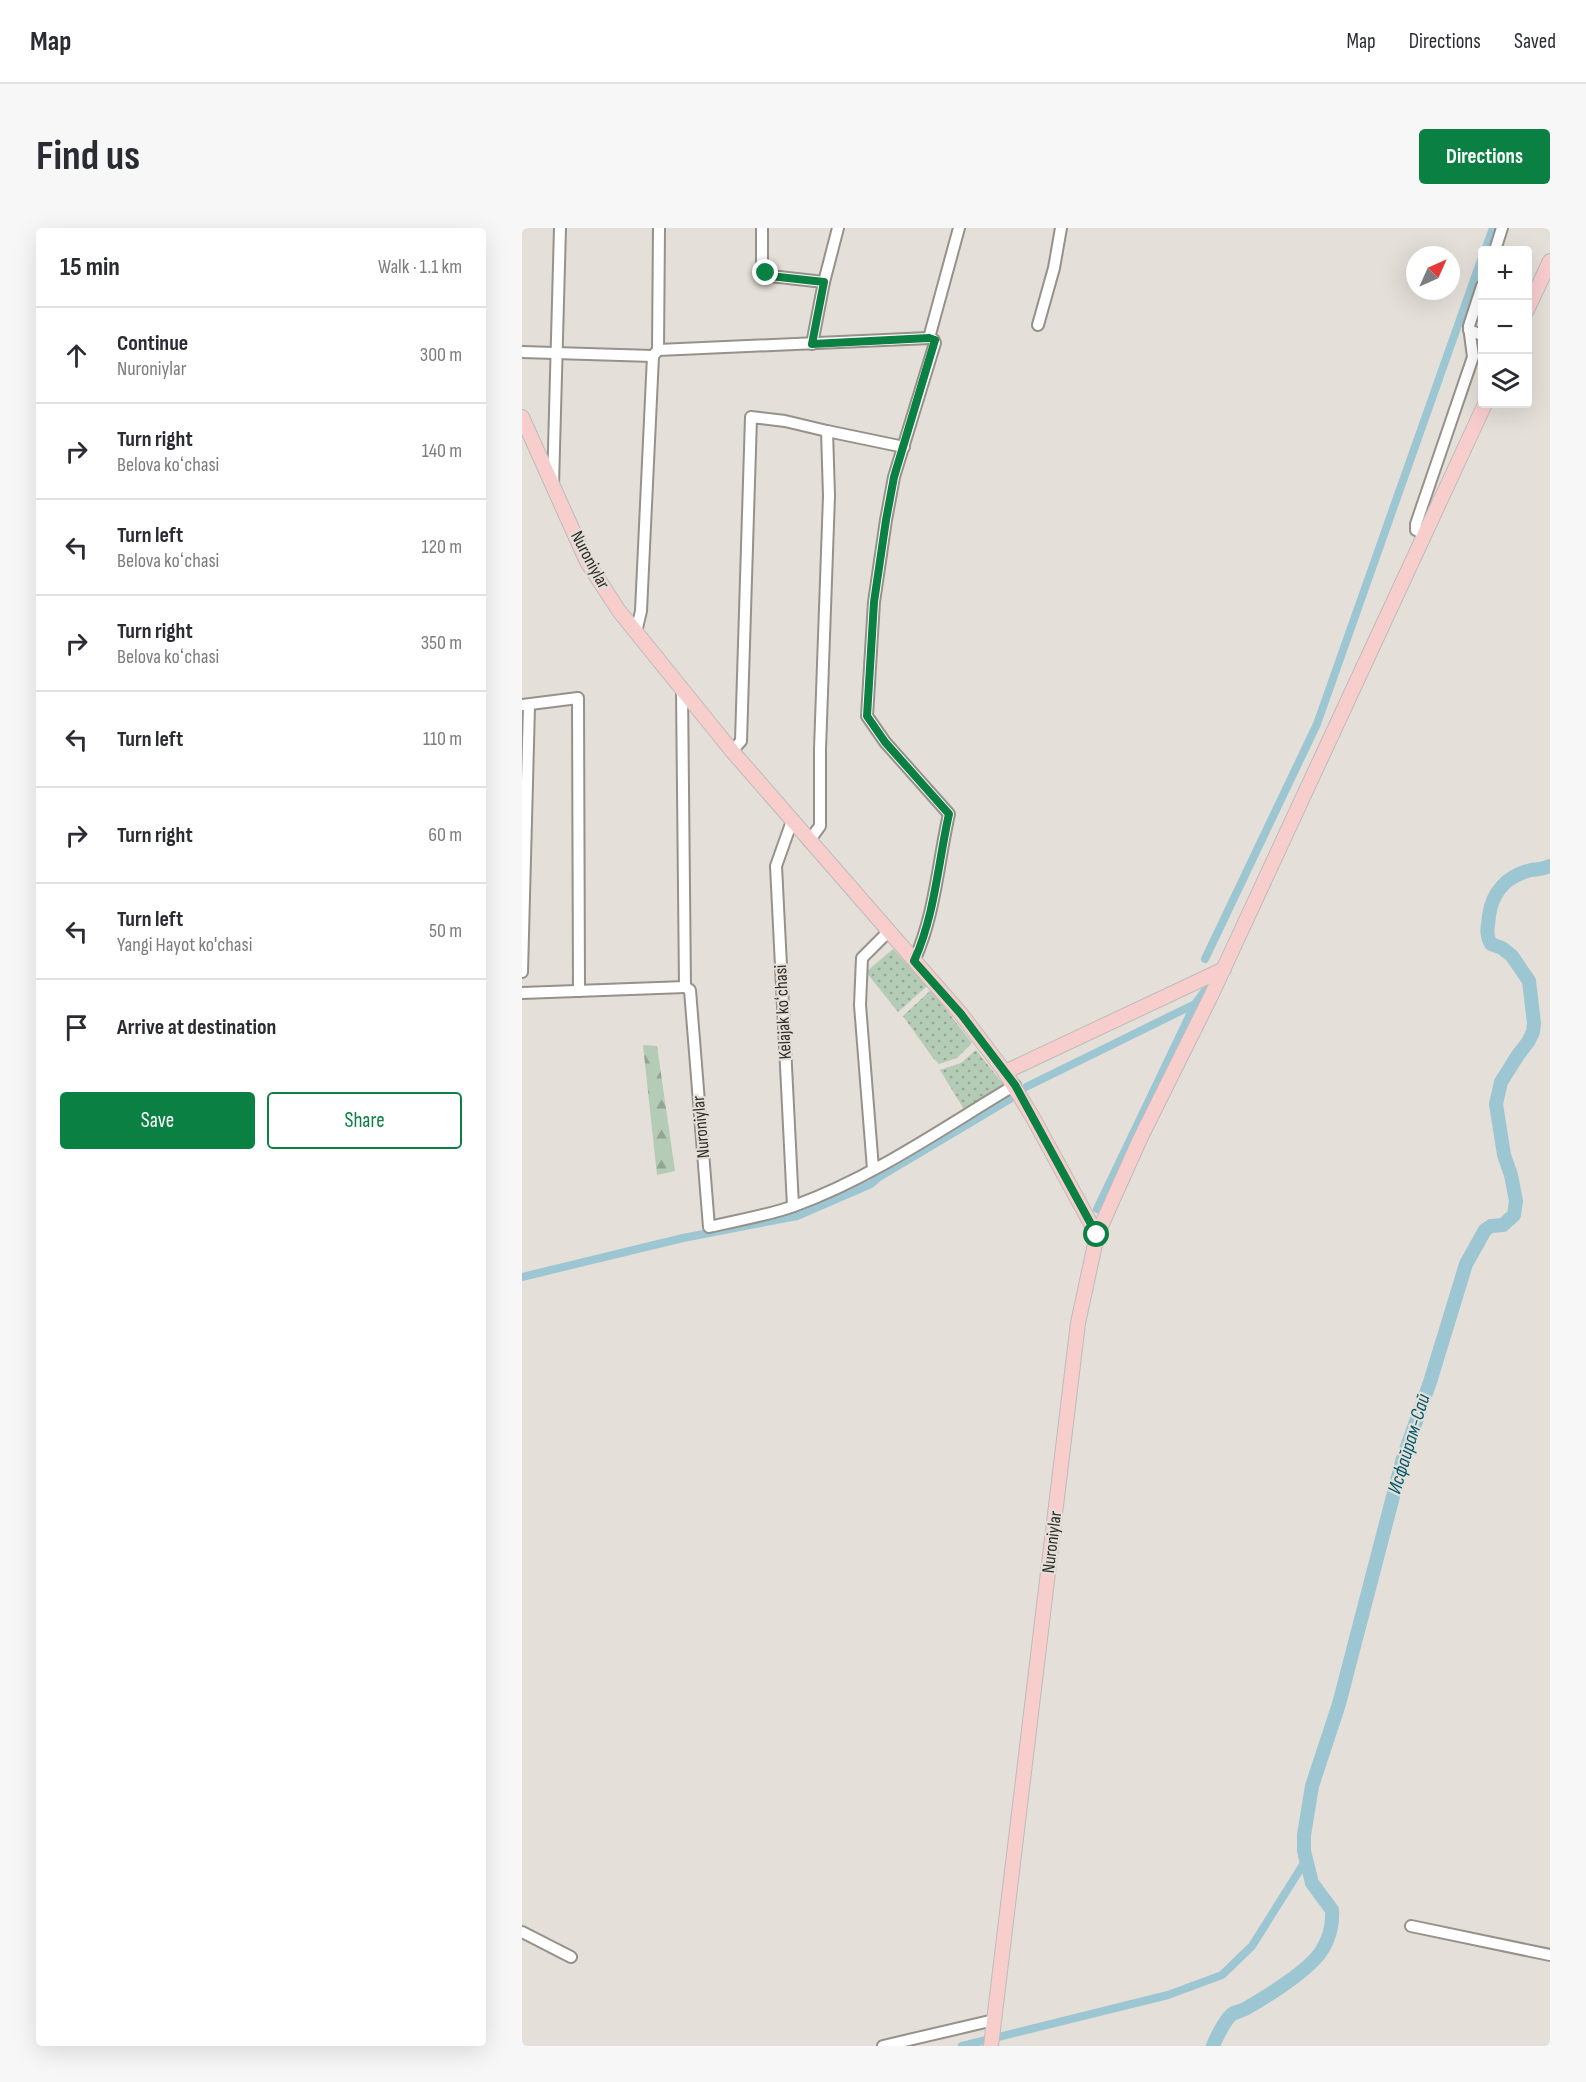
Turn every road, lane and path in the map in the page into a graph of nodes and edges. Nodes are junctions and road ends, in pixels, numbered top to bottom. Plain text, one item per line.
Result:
1 (560, 228) edge
2 (659, 228) edge
3 (762, 228) edge
4 (838, 228) edge
5 (959, 228) edge
6 (1061, 228) edge
7 (1503, 228) edge
8 (1496, 246) edge
9 (1550, 261) edge
10 (824, 282) junction
11 (1478, 299) edge
12 (1532, 300) edge
13 (1038, 325) dead end
14 (1468, 330) junction
15 (1478, 334) edge
16 (929, 338) junction
17 (812, 344) junction
18 (522, 352) edge
19 (557, 352) junction
20 (655, 353) junction
21 (1483, 408) edge
22 (522, 417) edge
23 (827, 430) junction
24 (904, 447) junction
25 (554, 485) junction
26 (1425, 535) junction
27 (636, 632) junction
28 (682, 690) junction
29 (526, 706) edge
30 (732, 751) junction
31 (792, 821) junction
32 (809, 841) junction
33 (888, 932) junction
34 (914, 961) junction
35 (1224, 969) junction
36 (522, 972) edge
37 (685, 987) junction
38 (579, 991) junction
39 (522, 993) edge
40 (1005, 1072) junction
41 (1015, 1085) junction
42 (873, 1169) junction
43 (793, 1206) junction
44 (1097, 1235) junction
45 (1411, 1926) dead end
46 (522, 1932) edge
47 (1550, 1955) edge
48 (571, 1957) dead end
49 (994, 2020) junction
50 (883, 2046) edge
51 (991, 2046) edge

1 - 19 street
2 - 20 street
3 - 10 street
4 - 10 street
5 - 16 street
6 - 13 street
7 - 8 street
9 - 12 main road
10 - 17 street
11 - 14 street
14 - 15 street
14 - 26 street
16 - 17 street
16 - 24 street
17 - 20 street
18 - 19 street
19 - 20 street
19 - 25 street
20 - 27 street
21 - 26 main road
22 - 25 main road, Nuroniylar
23 - 24 street
23 - 30 street
23 - 32 street
24 - 34 street
25 - 27 main road, Nuroniylar
26 - 35 main road
27 - 28 main road, Nuroniylar
28 - 30 main road, Nuroniylar
28 - 37 street, Nuroniylar
29 - 36 street
29 - 38 street
30 - 31 main road, Nuroniylar
31 - 32 main road, Nuroniylar
31 - 43 street, Kelajak koʻchasi
32 - 33 main road, Nuroniylar
33 - 34 main road, Nuroniylar
33 - 42 street
34 - 40 main road, Nuroniylar
35 - 40 main road
35 - 44 main road
37 - 38 street
37 - 43 street, Nuroniylar
38 - 39 street
40 - 41 main road, Nuroniylar
41 - 42 street, Nuroniylar
41 - 44 main road, Nuroniylar
42 - 43 street, Nuroniylar
44 - 49 main road, Nuroniylar
45 - 47 street
46 - 48 street
49 - 50 street
49 - 51 main road, Nuroniylar

